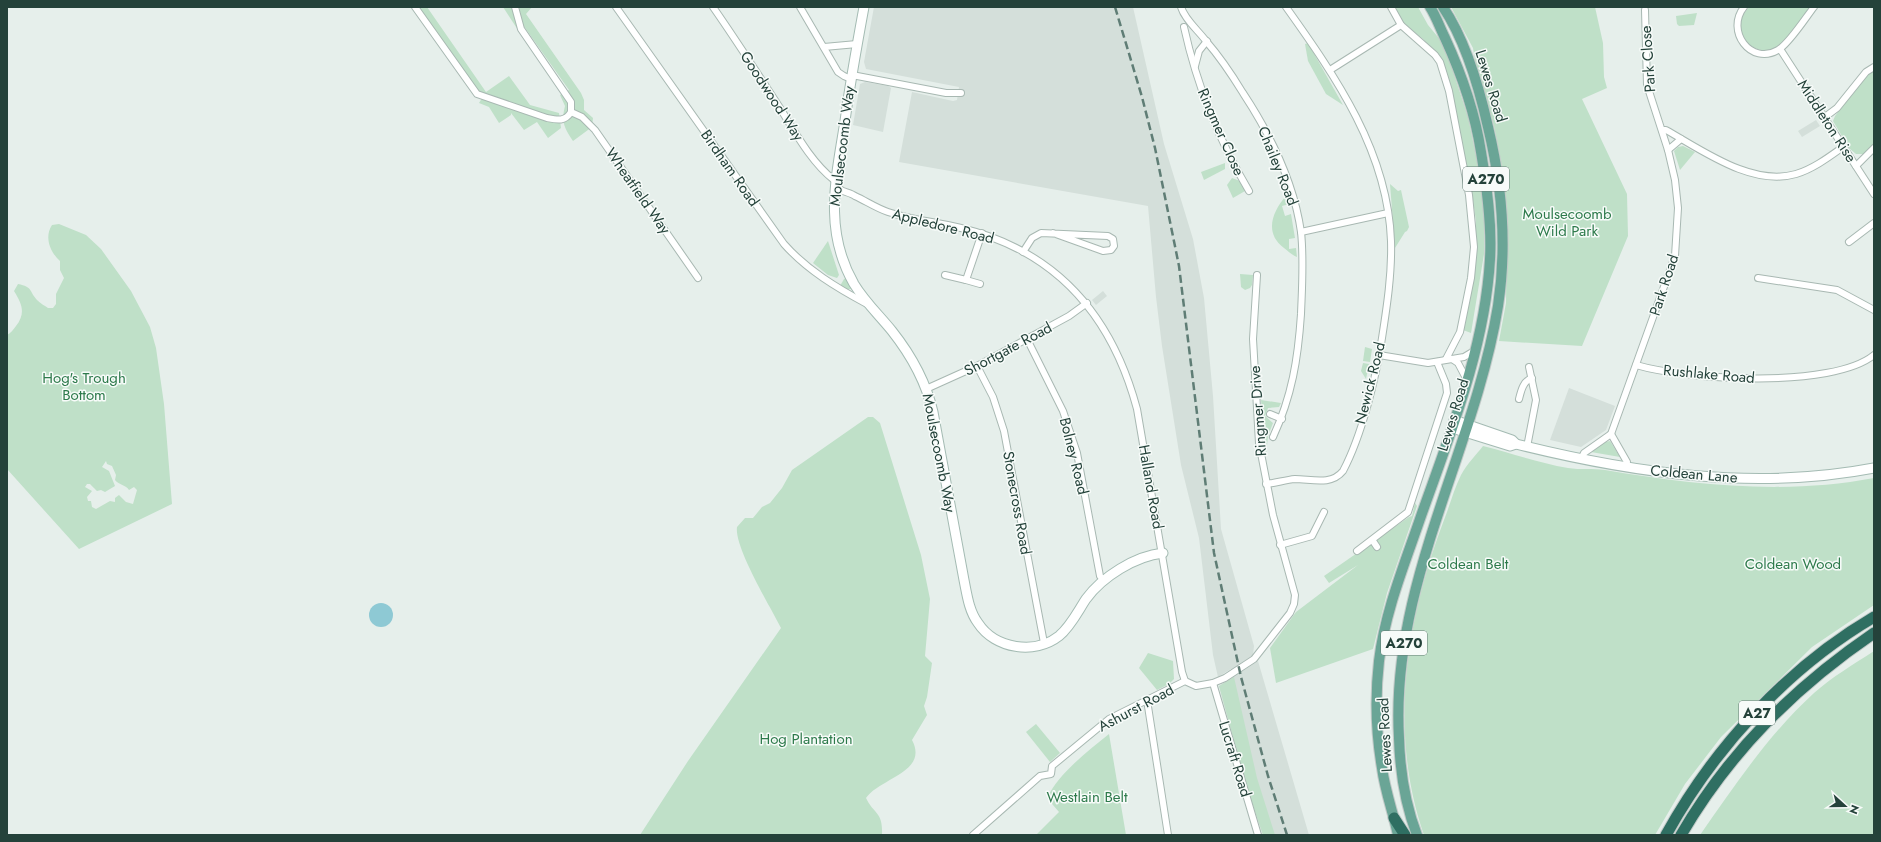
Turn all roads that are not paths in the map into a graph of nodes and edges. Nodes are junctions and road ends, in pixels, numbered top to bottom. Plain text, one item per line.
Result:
1 (415, 7) edge
2 (515, 7) edge
3 (616, 7) edge
4 (713, 7) edge
5 (800, 7) edge
6 (864, 7) edge
7 (1181, 7) edge
8 (1286, 7) edge
9 (1391, 7) edge
10 (1430, 7) edge
11 (1443, 7) edge
12 (1744, 7) edge
13 (1814, 7) edge
14 (1645, 10) dead end
15 (1401, 25) junction
16 (1184, 27) dead end
17 (1206, 41) junction
18 (857, 44) junction
19 (824, 47) junction
20 (1780, 49) junction
21 (1874, 67) edge
22 (1330, 70) junction
23 (1196, 72) junction
24 (851, 77) junction
25 (961, 94) dead end
26 (571, 112) junction
27 (1825, 117) junction
28 (1662, 130) junction
29 (1681, 139) junction
30 (1843, 147) junction
31 (1874, 148) edge
32 (1668, 150) junction
33 (1856, 166) junction
34 (835, 181) junction
35 (1249, 191) dead end
36 (1874, 194) edge
37 (1388, 213) junction
38 (1874, 223) edge
39 (1301, 232) junction
40 (982, 233) junction
41 (1053, 233) junction
42 (1849, 242) dead end
43 (1023, 252) junction
44 (945, 275) dead end
45 (1257, 275) dead end
46 (698, 278) dead end
47 (1758, 278) dead end
48 (966, 280) junction
49 (980, 284) dead end
50 (1087, 303) junction
51 (868, 305) junction
52 (1498, 306) junction
53 (1874, 310) edge
54 (1027, 339) junction
55 (1476, 348) junction
56 (1379, 355) junction
57 (1874, 355) edge
58 (1449, 359) junction
59 (1437, 362) junction
60 (1636, 365) junction
61 (977, 366) junction
62 (1529, 367) dead end
63 (1532, 378) junction
64 (1466, 380) junction
65 (926, 389) junction
66 (1519, 399) dead end
67 (1270, 414) dead end
68 (1282, 418) junction
69 (1453, 424) junction
70 (1466, 429) junction
71 (1611, 434) junction
72 (1274, 437) dead end
73 (1527, 447) junction
74 (1582, 459) junction
75 (1626, 467) junction
76 (1874, 468) edge
77 (1266, 484) junction
78 (1324, 512) dead end
79 (1373, 541) junction
80 (1280, 545) junction
81 (1377, 547) dead end
82 (1356, 551) dead end
83 (1163, 553) junction
84 (1104, 580) junction
85 (1295, 595) joint
86 (1874, 617) edge
87 (1874, 633) edge
88 (1044, 643) junction
89 (1185, 681) junction
90 (1213, 683) junction
91 (1147, 700) junction
92 (1394, 818) junction
93 (973, 835) edge
94 (1168, 835) edge
95 (1258, 835) edge
96 (1398, 835) edge
97 (1405, 835) edge
98 (1417, 835) edge
99 (1666, 835) edge
100 (1682, 835) edge

1 - 26 street
2 - 26 street
3 - 51 street, Birdham Road
4 - 34 street, Goodwood Way
5 - 19 street
6 - 18 street, Moulsecoomb Way
7 - 17 street, Chailey Road
8 - 22 street, Newick Road
9 - 15 street
10 - 55 main road, Lewes Road / A270
11 - 52 main road, Lewes Road / A270
12 - 20 street
13 - 20 street
14 - 28 street, Park Close
15 - 22 street
15 - 58 street
16 - 23 street, Ringmer Close
17 - 23 street, Ringmer Close
17 - 39 street, Chailey Road
18 - 19 street
18 - 24 street, Moulsecoomb Way
19 - 24 street
20 - 27 street, Middleton Rise
21 - 27 street
22 - 37 street, Newick Road
23 - 35 street, Ringmer Close
24 - 25 street
24 - 34 street, Moulsecoomb Way
26 - 46 street, Wheatfield Way
27 - 30 street, Middleton Rise
28 - 29 street
28 - 32 street, Park Road
29 - 30 street
29 - 32 street
30 - 33 street, Middleton Rise
31 - 33 street
32 - 60 street, Park Road
33 - 36 street, Middleton Rise
34 - 40 street, Appledore Road
34 - 51 street, Moulsecoomb Way
37 - 39 street
37 - 56 street, Newick Road
38 - 42 street
39 - 68 street, Chailey Road
40 - 43 street, Appledore Road
40 - 48 street
41 - 41 street
41 - 43 street
43 - 50 street, Appledore Road
44 - 48 street
45 - 77 street, Ringmer Drive
47 - 53 street
48 - 49 street
50 - 54 street, Shortgate Road
50 - 83 street, Halland Road
51 - 65 street, Moulsecoomb Way
52 - 55 main road
52 - 70 main road, Lewes Road / A270
54 - 61 street, Shortgate Road
54 - 84 street, Bolney Road
55 - 58 street
55 - 64 main road, Lewes Road / A270
56 - 59 street
56 - 77 street, Newick Road
57 - 60 street, Rushlake Road
58 - 59 street
58 - 64 street
59 - 79 street
60 - 71 street, Park Road
61 - 65 street, Shortgate Road
61 - 88 street, Stonecross Road
62 - 63 street
63 - 66 street
63 - 73 street
64 - 69 main road, Lewes Road / A270
65 - 88 street, Moulsecoomb Way
67 - 68 street
68 - 72 street, Chailey Road
69 - 70 street, Coldean Lane
69 - 92 main road, Lewes Road / A270
70 - 73 street, Coldean Lane
70 - 98 main road, Lewes Road / A270
71 - 74 street
71 - 75 street
73 - 74 street, Coldean Lane
74 - 75 street, Coldean Lane
75 - 76 street, Coldean Lane
77 - 80 street, Ringmer Drive
78 - 80 street
79 - 81 street
79 - 82 street
80 - 85 street, Ringmer Drive
83 - 84 street, Moulsecoomb Way
83 - 89 street, Halland Road
84 - 88 street, Moulsecoomb Way
85 - 90 street, Ashurst Road
86 - 99 highway, A27
87 - 100 highway, A27
89 - 90 street, Ashurst Road
89 - 91 street, Ashurst Road
90 - 95 street, Lucraft Road
91 - 93 street, Ashurst Road
91 - 94 street
92 - 96 main road, A270
92 - 97 highway

